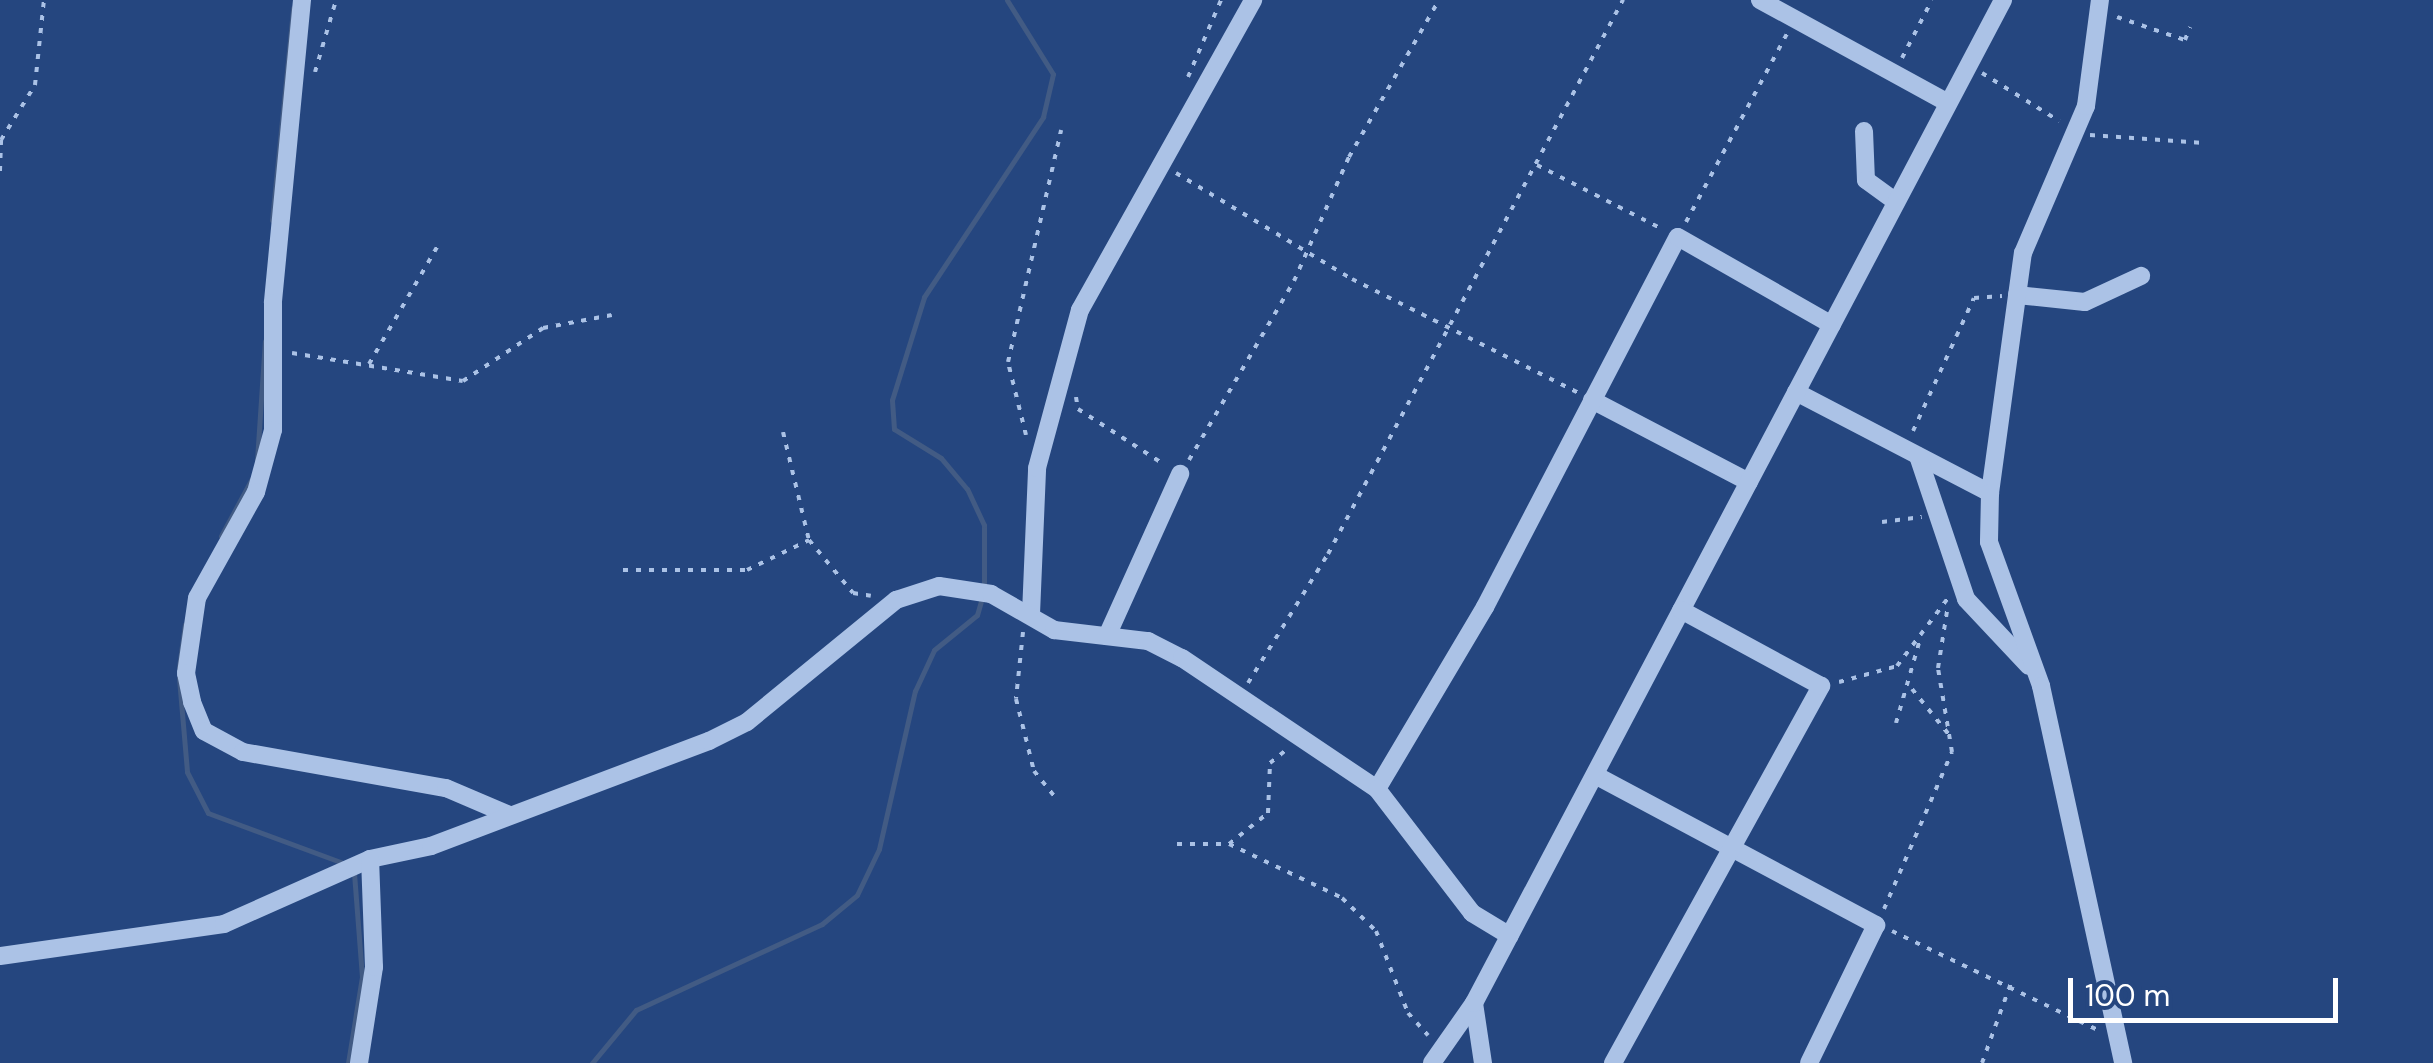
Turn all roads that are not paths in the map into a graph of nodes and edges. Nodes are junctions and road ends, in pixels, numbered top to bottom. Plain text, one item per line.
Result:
1 (302, 0) edge
2 (1253, 0) edge
3 (1760, 0) edge
4 (2002, 0) edge
5 (2099, 6) edge
6 (1948, 103) junction
7 (1864, 131) dead end
8 (1896, 202) junction
9 (2141, 276) dead end
10 (2017, 294) junction
11 (1832, 325) junction
12 (1796, 392) junction
13 (1592, 400) junction
14 (1912, 453) junction
15 (1180, 474) road end
16 (1749, 482) junction
17 (1990, 493) junction
18 (1681, 610) junction
19 (1031, 614) junction
20 (1107, 636) junction
21 (2036, 672) junction
22 (1594, 775) junction
23 (1377, 788) junction
24 (507, 814) junction
25 (1730, 847) junction
26 (356, 865) junction
27 (1510, 936) junction
28 (0, 956) edge
29 (1474, 1004) junction
30 (1436, 1057) edge
31 (359, 1063) edge
32 (1483, 1063) edge
33 (1613, 1063) edge
34 (1809, 1063) edge
35 (2123, 1063) edge

1 - 24 street
2 - 19 street
3 - 6 street
4 - 6 street
5 - 10 street
6 - 8 street
7 - 8 street
8 - 11 street
9 - 10 street
10 - 17 street
11 - 12 street
11 - 13 street
12 - 14 street
12 - 16 street
13 - 16 street
13 - 23 street
14 - 17 street
14 - 21 street
15 - 20 street
16 - 18 street
17 - 21 street
18 - 22 street
18 - 25 street
19 - 20 street
19 - 24 street
20 - 23 street
21 - 35 street
22 - 25 street
22 - 27 street
23 - 27 street
24 - 26 street
25 - 33 street
25 - 34 street
26 - 28 street
26 - 31 street
27 - 29 street
29 - 30 street
29 - 32 street

